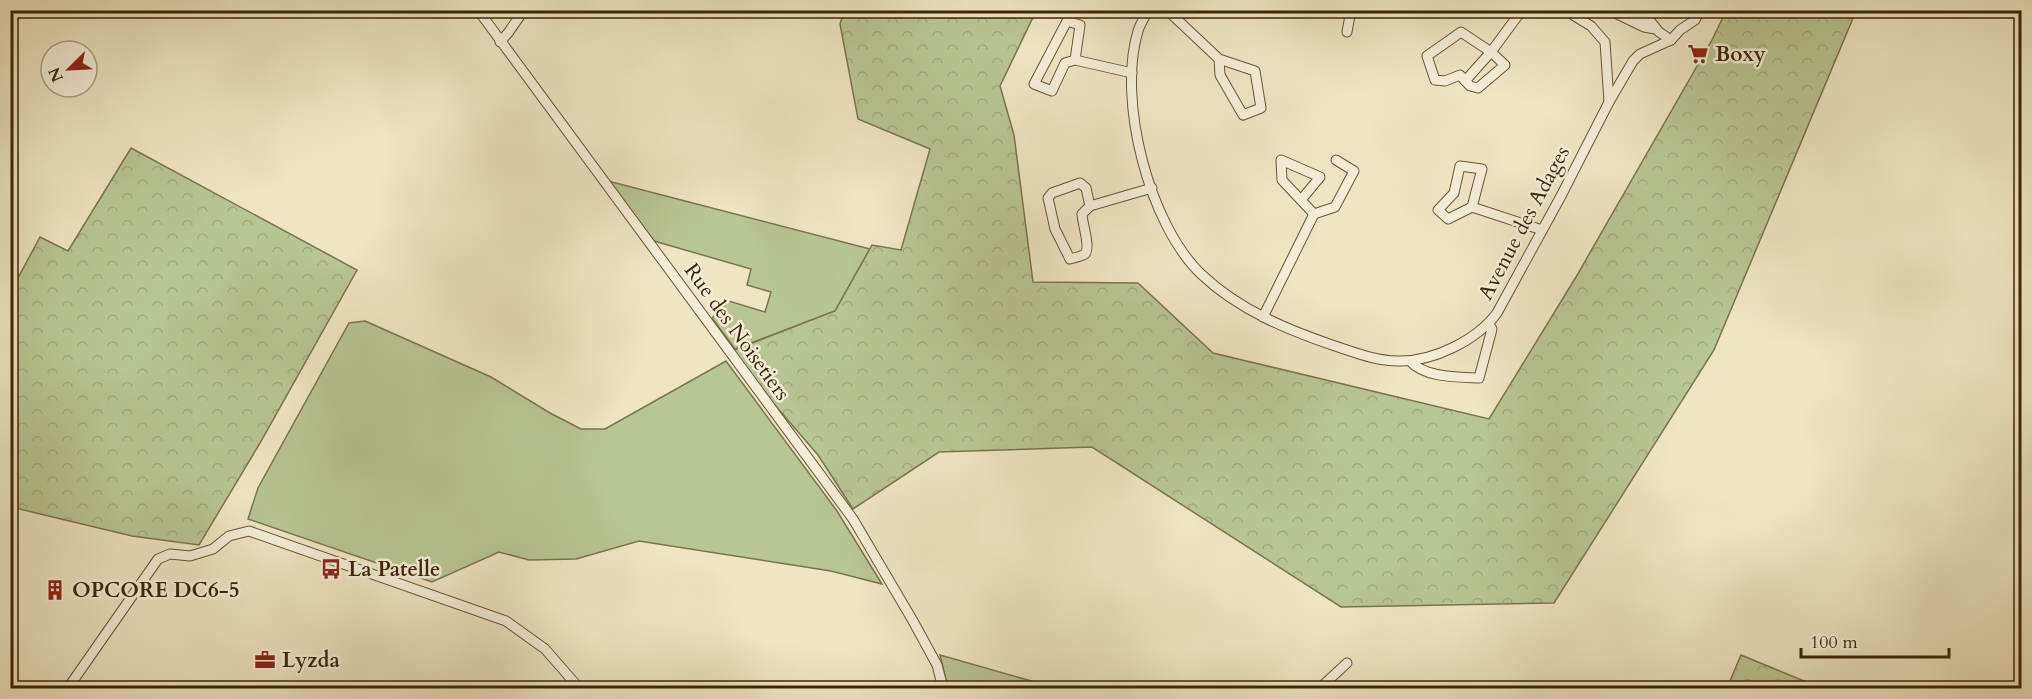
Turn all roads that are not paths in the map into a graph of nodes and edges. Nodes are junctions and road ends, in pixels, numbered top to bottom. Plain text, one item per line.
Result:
1 (478, 10) edge
2 (524, 10) edge
3 (1148, 10) edge
4 (1167, 10) edge
5 (1351, 10) edge
6 (1522, 10) edge
7 (1565, 10) edge
8 (1609, 10) edge
9 (1630, 10) edge
10 (1700, 10) edge
11 (1655, 28) junction
12 (1347, 32) dead end
13 (1671, 40) junction
14 (500, 42) junction
15 (1491, 52) junction
16 (1219, 59) junction
17 (1075, 60) junction
18 (1132, 73) junction
19 (1465, 81) junction
20 (1609, 102) junction
21 (1336, 160) dead end
22 (1152, 189) junction
23 (1301, 200) junction
24 (1090, 206) junction
25 (1472, 207) junction
26 (1314, 214) junction
27 (1542, 230) junction
28 (1263, 317) junction
29 (1489, 324) junction
30 (1410, 360) junction
31 (1347, 663) dead end
32 (68, 688) edge
33 (579, 688) edge
34 (943, 688) edge
35 (1320, 688) edge

1 - 14 street, Rue des Noisetiers
2 - 14 street
3 - 18 street, Avenue des Adages
4 - 16 street
5 - 12 street
6 - 15 street
7 - 20 street
8 - 11 street
9 - 11 street
10 - 13 street, Avenue des Adages
11 - 13 street
13 - 20 street, Avenue des Adages
14 - 34 street, Rue des Noisetiers
15 - 19 street
15 - 19 street
15 - 19 street
16 - 16 street
17 - 17 street
17 - 18 street
18 - 22 street, Avenue des Adages
20 - 27 street, Avenue des Adages
21 - 26 street
22 - 24 street
22 - 28 street, Avenue des Adages
23 - 23 street
23 - 26 street
24 - 24 street
25 - 25 street
25 - 27 street
26 - 28 street
27 - 29 street, Avenue des Adages
28 - 30 street, Avenue des Adages
29 - 30 street, Avenue des Adages
29 - 30 street
31 - 35 street
32 - 33 street

